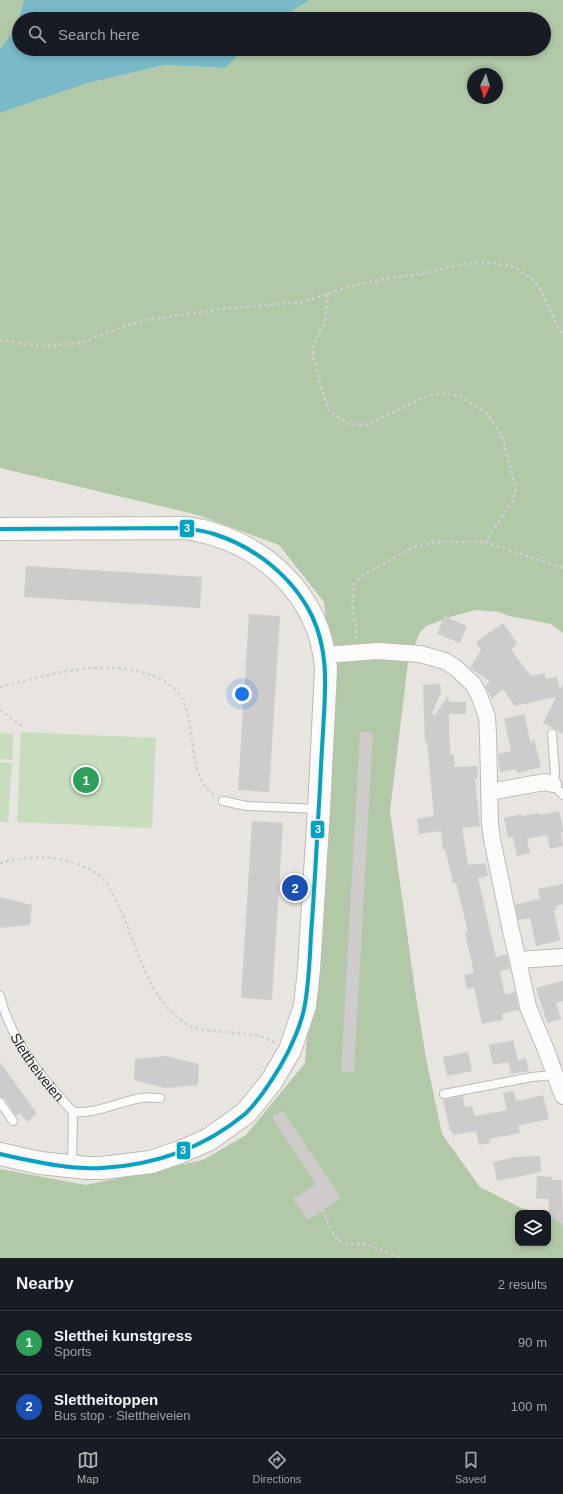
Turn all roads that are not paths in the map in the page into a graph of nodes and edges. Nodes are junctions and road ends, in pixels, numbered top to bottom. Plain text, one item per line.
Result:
1 (0, 529) edge
2 (325, 655) junction
3 (552, 734) dead end
4 (558, 790) edge
5 (490, 792) junction
6 (223, 801) road end
7 (320, 809) junction
8 (563, 957) edge
9 (518, 960) junction
10 (0, 996) edge
11 (554, 1075) junction
12 (444, 1094) dead end
13 (563, 1096) edge
14 (160, 1098) dead end
15 (0, 1102) edge
16 (73, 1112) junction
17 (12, 1121) dead end
18 (0, 1154) edge
19 (72, 1167) junction

1 - 2 street
2 - 5 street
2 - 7 street
3 - 4 lane
4 - 5 street
5 - 9 street
6 - 7 lane
7 - 19 street
8 - 9 street
9 - 11 street
10 - 16 lane, Slettheiveien
11 - 12 lane
11 - 13 street
14 - 16 lane, Slettheiveien
15 - 17 lane
16 - 19 lane, Slettheiveien
18 - 19 street

